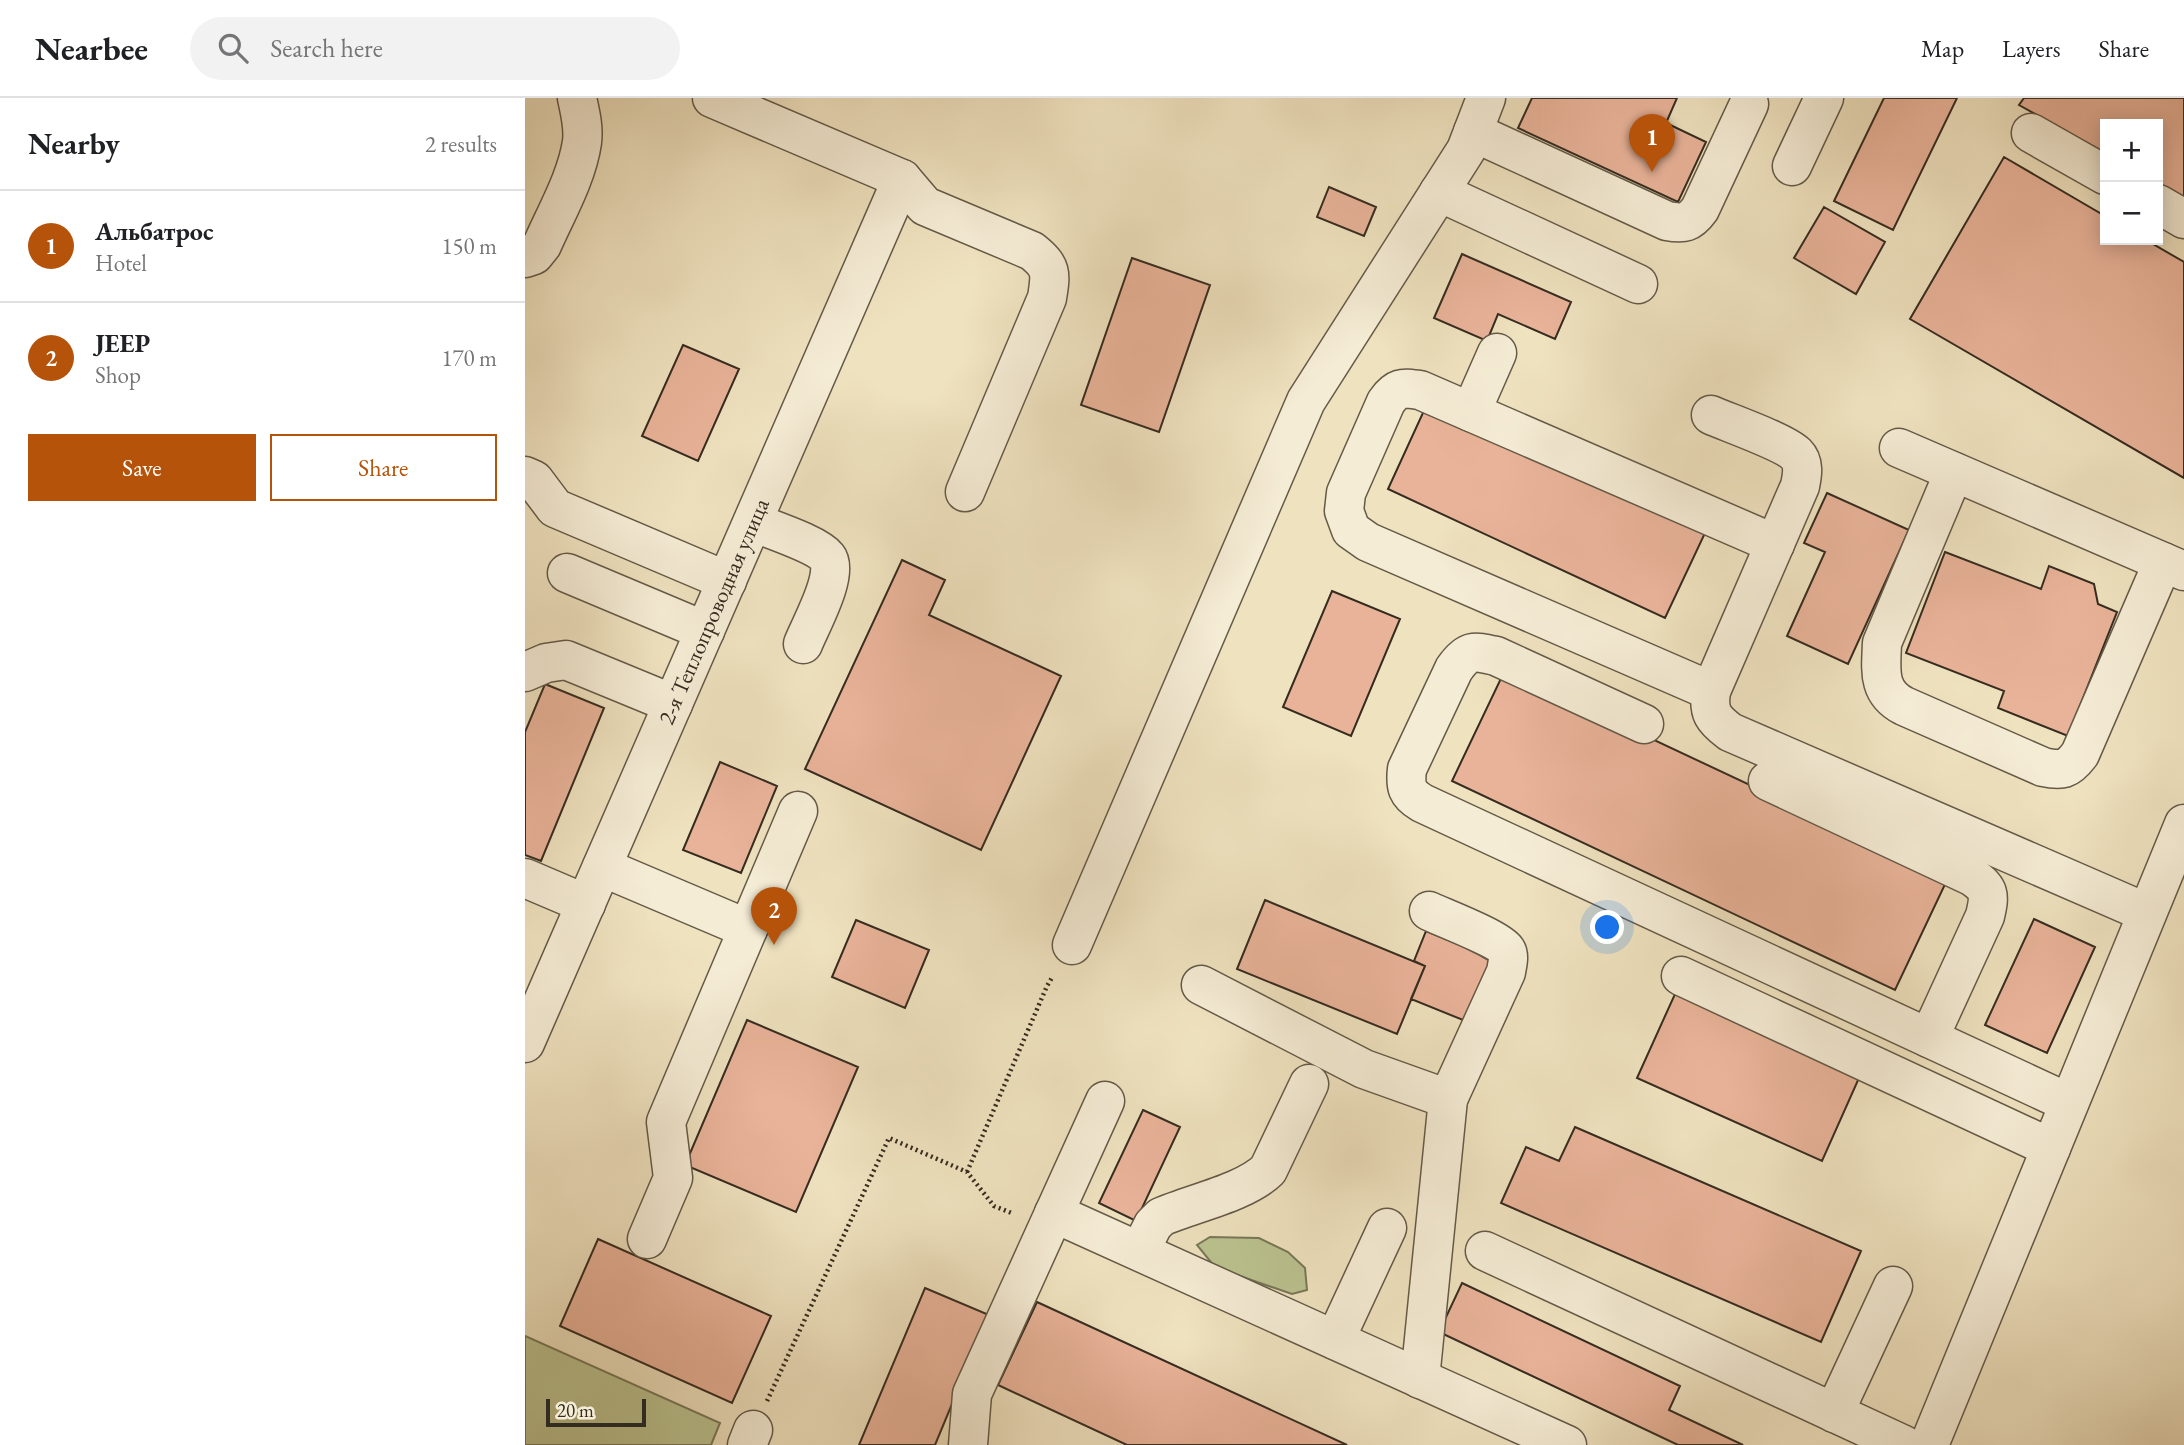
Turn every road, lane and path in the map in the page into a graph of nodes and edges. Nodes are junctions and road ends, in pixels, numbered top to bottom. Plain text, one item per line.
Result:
1 (577, 98) edge
2 (712, 98) edge
3 (1824, 98) edge
4 (1749, 104) dead end
5 (1480, 115) edge
6 (2031, 133) dead end
7 (1792, 166) dead end
8 (2100, 172) edge
9 (902, 179) junction
10 (1439, 192) junction
11 (2163, 207) edge
12 (2184, 219) edge
13 (525, 258) edge
14 (1638, 285) dead end
15 (1497, 353) dead end
16 (1471, 412) junction
17 (1711, 415) dead end
18 (1899, 448) dead end
19 (1954, 472) junction
20 (525, 476) edge
21 (965, 492) dead end
22 (753, 522) junction
23 (1775, 544) junction
24 (2174, 567) edge
25 (567, 573) dead end
26 (727, 581) junction
27 (705, 631) junction
28 (803, 644) dead end
29 (525, 671) edge
30 (1711, 691) junction
31 (673, 704) junction
32 (1644, 724) dead end
33 (1768, 781) dead end
34 (798, 811) dead end
35 (2184, 824) edge
36 (602, 867) junction
37 (525, 878) edge
38 (586, 904) junction
39 (1429, 911) dead end
40 (2147, 913) junction
41 (748, 929) junction
42 (1072, 945) joint
43 (1681, 976) dead end
44 (1201, 985) dead end
45 (533, 1002) edge
46 (1929, 1038) junction
47 (525, 1043) edge
48 (1309, 1084) dead end
49 (1448, 1099) junction
50 (1105, 1101) dead end
51 (2069, 1103) junction
52 (2051, 1148) junction
53 (967, 1172) junction
54 (1054, 1213) junction
55 (1387, 1228) dead end
56 (647, 1239) dead end
57 (1140, 1251) junction
58 (1485, 1251) dead end
59 (1893, 1286) dead end
60 (1335, 1340) junction
61 (1420, 1379) junction
62 (1834, 1413) junction
63 (750, 1437) edge
64 (968, 1445) edge
65 (1567, 1445) edge
66 (1904, 1445) edge
67 (1929, 1445) edge

1 - 13 street
2 - 9 street
3 - 7 street
4 - 5 street
5 - 10 street
6 - 8 street
9 - 21 street
9 - 22 street, 2-я Теплопроводная улица
10 - 14 street
10 - 42 street
11 - 12 street
15 - 16 street
16 - 23 street
16 - 30 street
17 - 23 street
18 - 19 street
19 - 24 street
19 - 24 street
20 - 26 street
22 - 26 street, 2-я Теплопроводная улица
22 - 28 street
23 - 30 street
25 - 27 street
26 - 27 street, 2-я Теплопроводная улица
27 - 31 street, 2-я Теплопроводная улица
29 - 31 street
30 - 40 street
31 - 36 street, 2-я Теплопроводная улица
32 - 46 street
33 - 46 street
34 - 41 street
35 - 40 street
36 - 38 street, 2-я Теплопроводная улица
36 - 41 street
37 - 38 street
38 - 45 street, 2-я Теплопроводная улица
39 - 49 street
40 - 51 street
41 - 56 street
42 - 53 path
43 - 52 street
44 - 49 street
45 - 47 street, 2-я Теплопроводная улица
46 - 51 street
48 - 57 street
49 - 61 street
50 - 54 street
51 - 52 street
52 - 67 street
53 - 54 path
53 - 63 path
54 - 57 street
54 - 64 street
55 - 60 street
57 - 60 street
58 - 62 street
59 - 62 street
60 - 61 street
61 - 65 street
62 - 66 street

